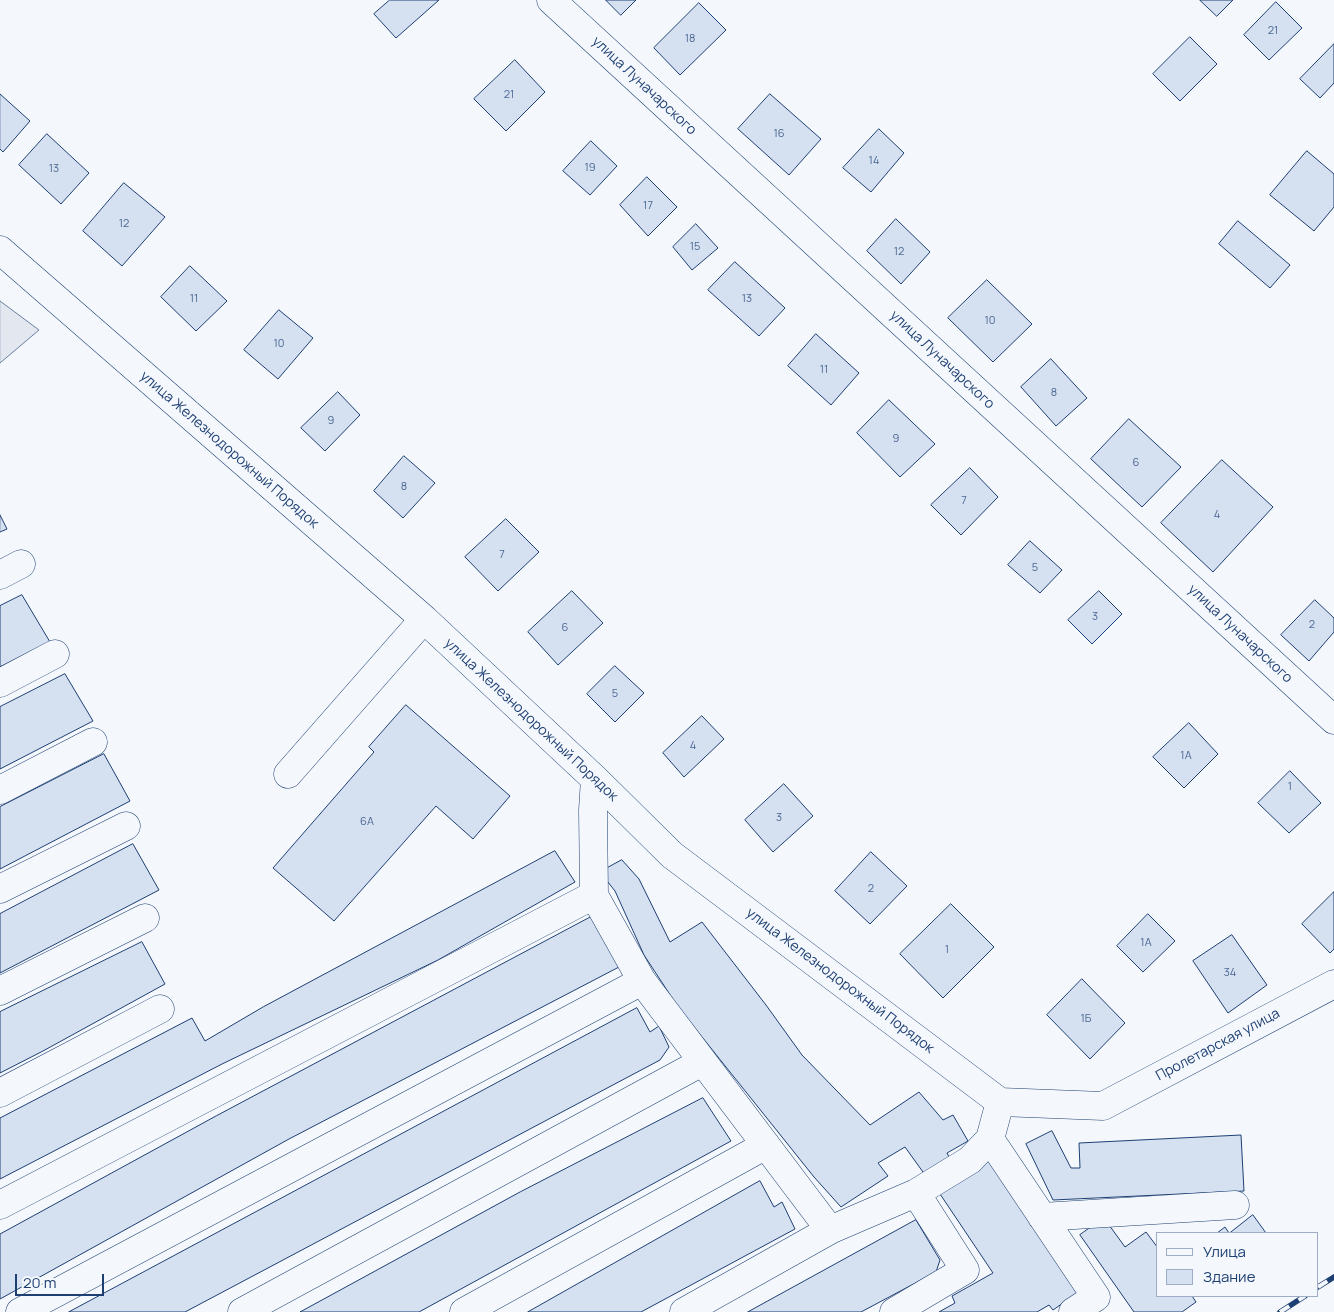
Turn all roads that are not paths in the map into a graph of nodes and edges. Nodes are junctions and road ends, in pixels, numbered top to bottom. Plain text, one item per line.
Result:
1 (551, 0) edge
2 (0, 250) edge
3 (424, 618) junction
4 (55, 654) dead end
5 (0, 683) edge
6 (1334, 720) edge
7 (93, 742) dead end
8 (288, 774) dead end
9 (595, 779) junction
10 (0, 790) edge
11 (126, 826) dead end
12 (0, 889) edge
13 (594, 895) junction
14 (145, 918) dead end
15 (642, 981) junction
16 (1334, 984) edge
17 (0, 991) edge
18 (160, 1009) dead end
19 (702, 1062) junction
20 (0, 1093) edge
21 (1000, 1102) junction
22 (990, 1139) junction
23 (766, 1145) junction
24 (916, 1193) junction
25 (0, 1205) edge
26 (1236, 1205) dead end
27 (1042, 1217) junction
28 (830, 1230) junction
29 (20, 1312) edge
30 (242, 1312) edge
31 (464, 1312) edge
32 (684, 1312) edge
33 (894, 1312) edge
34 (1072, 1312) edge

1 - 6 street, улица Луначарского
2 - 3 street, улица Железнодорожный Порядок
3 - 8 street
3 - 9 street, улица Железнодорожный Порядок
4 - 5 street
7 - 10 street
9 - 13 street
9 - 21 street, улица Железнодорожный Порядок
11 - 12 street
13 - 15 street
13 - 25 street
14 - 17 street
15 - 19 street
15 - 29 street
16 - 21 street, Пролетарская улица
18 - 20 street
19 - 23 street
19 - 30 street
21 - 22 street
22 - 24 street
22 - 27 street
23 - 28 street
23 - 31 street
24 - 28 street
24 - 33 street
26 - 27 street
27 - 34 street
28 - 32 street

